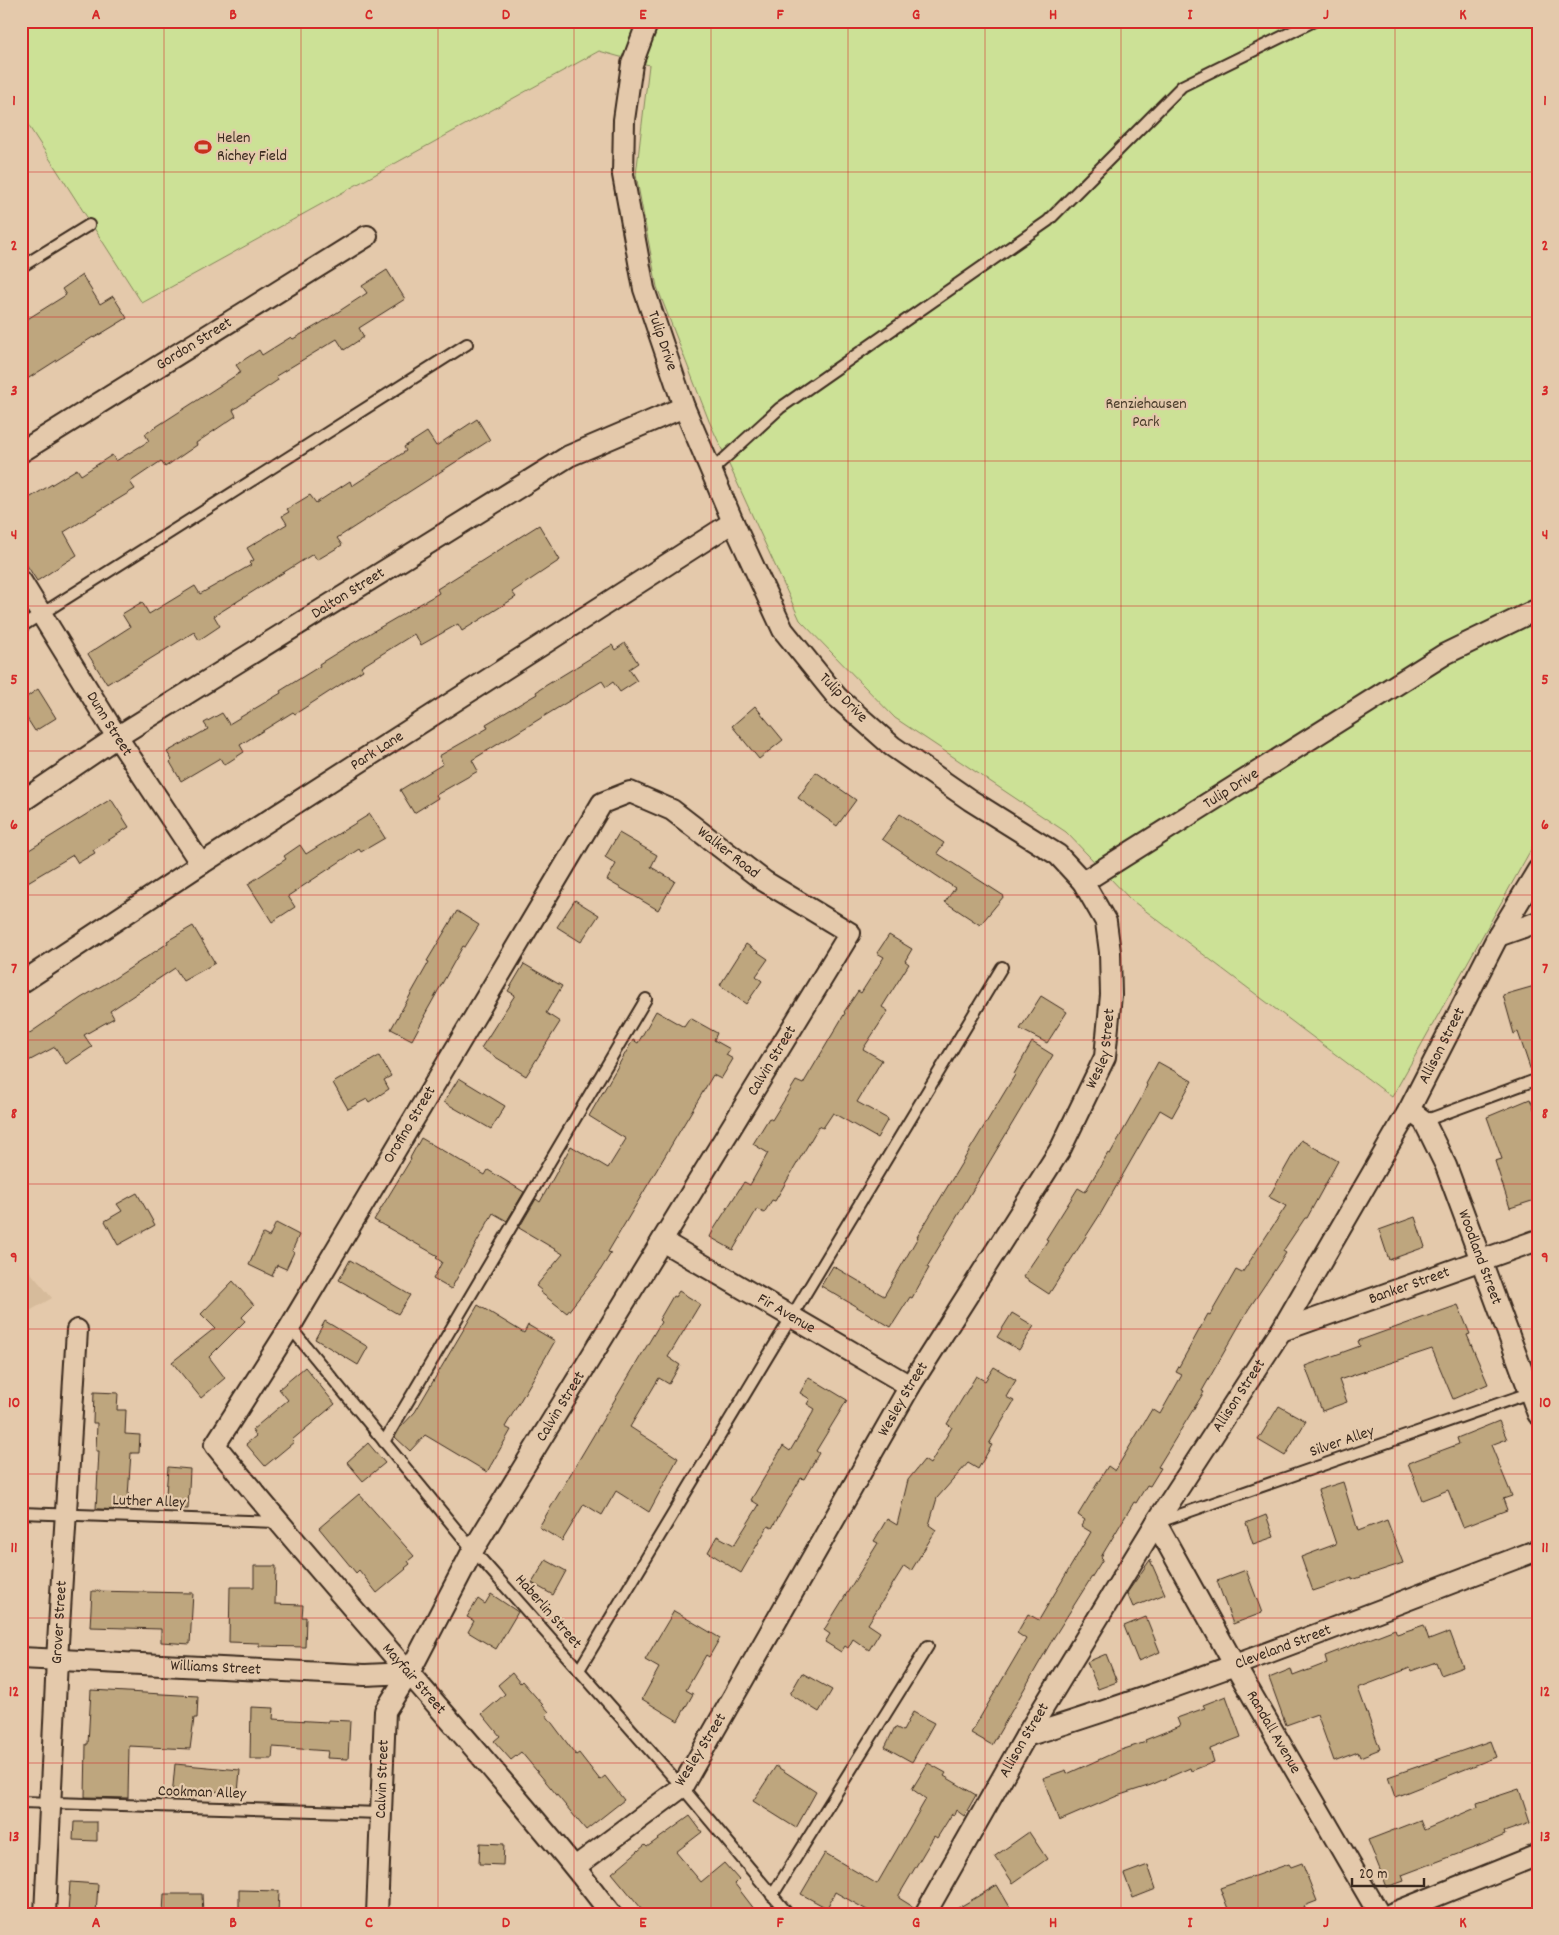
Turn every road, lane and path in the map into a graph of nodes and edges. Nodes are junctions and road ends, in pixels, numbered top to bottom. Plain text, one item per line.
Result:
1 (648, 21) edge
2 (1314, 21) edge
3 (89, 226) dead end
4 (367, 236) dead end
5 (21, 267) edge
6 (467, 344) dead end
7 (684, 407) junction
8 (21, 452) edge
9 (711, 471) junction
10 (733, 522) junction
11 (21, 580) edge
12 (1538, 608) edge
13 (42, 614) junction
14 (21, 627) edge
15 (117, 737) junction
16 (21, 802) edge
17 (602, 803) joint
18 (201, 864) junction
19 (1538, 870) edge
20 (1083, 882) junction
21 (1538, 922) edge
22 (850, 933) joint
23 (1498, 936) junction
24 (1002, 967) dead end
25 (21, 983) edge
26 (646, 998) dead end
27 (1538, 1079) edge
28 (1416, 1115) junction
29 (1538, 1240) edge
30 (662, 1241) junction
31 (1482, 1260) junction
32 (792, 1317) junction
33 (290, 1328) junction
34 (77, 1330) dead end
35 (1281, 1331) junction
36 (910, 1386) junction
37 (1534, 1391) edge
38 (1538, 1414) edge
39 (384, 1442) junction
40 (215, 1446) joint
41 (21, 1513) edge
42 (66, 1514) junction
43 (276, 1522) junction
44 (1156, 1523) junction
45 (473, 1550) junction
46 (1538, 1550) edge
47 (928, 1646) dead end
48 (21, 1658) edge
49 (57, 1660) junction
50 (1234, 1664) junction
51 (579, 1670) junction
52 (409, 1674) junction
53 (1026, 1736) junction
54 (682, 1787) junction
55 (21, 1802) edge
56 (50, 1803) junction
57 (381, 1813) junction
58 (1538, 1855) edge
59 (575, 1867) junction
60 (772, 1896) junction
61 (45, 1914) edge
62 (377, 1914) edge
63 (611, 1914) edge
64 (788, 1914) edge
65 (925, 1914) edge
66 (1379, 1914) edge
67 (1391, 1914) edge

1 - 7 street, Tulip Drive
2 - 9 lane
3 - 5 lane
4 - 8 street, Gordon Street
6 - 13 lane
7 - 9 street, Tulip Drive
7 - 15 street, Dalton Street
9 - 10 street, Tulip Drive
10 - 18 street, Park Lane
10 - 20 street, Tulip Drive
11 - 13 street, Dunn Street
12 - 20 street, Tulip Drive
13 - 14 lane
13 - 15 street, Dunn Street
15 - 16 street, Dalton Street
15 - 18 street, Dunn Street
17 - 22 street, Walker Road
17 - 33 street, Orofino Street
18 - 25 street, Park Lane
19 - 23 street, Allison Street
20 - 36 street, Wesley Street
21 - 23 street
22 - 30 street, Calvin Street
23 - 28 street, Allison Street
24 - 32 lane
26 - 39 lane
27 - 28 lane
28 - 31 street, Woodland Street
28 - 35 street, Allison Street
29 - 31 street, Banker Street
30 - 32 street, Fir Avenue
30 - 45 street, Calvin Street
31 - 35 street, Banker Street
31 - 37 street, Woodland Street
32 - 36 street, Fir Avenue
32 - 51 lane
33 - 39 lane, Haberlin Street
33 - 40 street, Orofino Street
34 - 42 street, Grover Street
35 - 44 street, Allison Street
36 - 54 street, Wesley Street
37 - 38 street, Woodland Street
37 - 44 lane, Silver Alley
39 - 45 lane, Haberlin Street
40 - 43 street, Mayfair Street
41 - 42 lane, Luther Alley
42 - 43 lane, Luther Alley
42 - 49 street, Grover Street
43 - 52 street, Mayfair Street
44 - 50 street, Randall Avenue
44 - 53 street, Allison Street
45 - 51 lane, Haberlin Street
45 - 52 street, Calvin Street
46 - 50 street, Cleveland Street
47 - 60 lane
48 - 49 street, Williams Street
49 - 52 street, Williams Street
49 - 56 street, Grover Street
50 - 53 street, Cleveland Street
50 - 66 street, Randall Avenue
51 - 54 lane, Haberlin Street
52 - 57 street, Calvin Street
52 - 59 street, Mayfair Street
53 - 65 street, Allison Street
54 - 59 street, Wesley Street
54 - 60 lane, Haberlin Street
55 - 56 lane, Cookman Alley
56 - 57 lane, Cookman Alley
56 - 61 street, Grover Street
57 - 62 street, Calvin Street
58 - 67 street
59 - 63 street, Mayfair Street
60 - 64 lane, Haberlin Street

